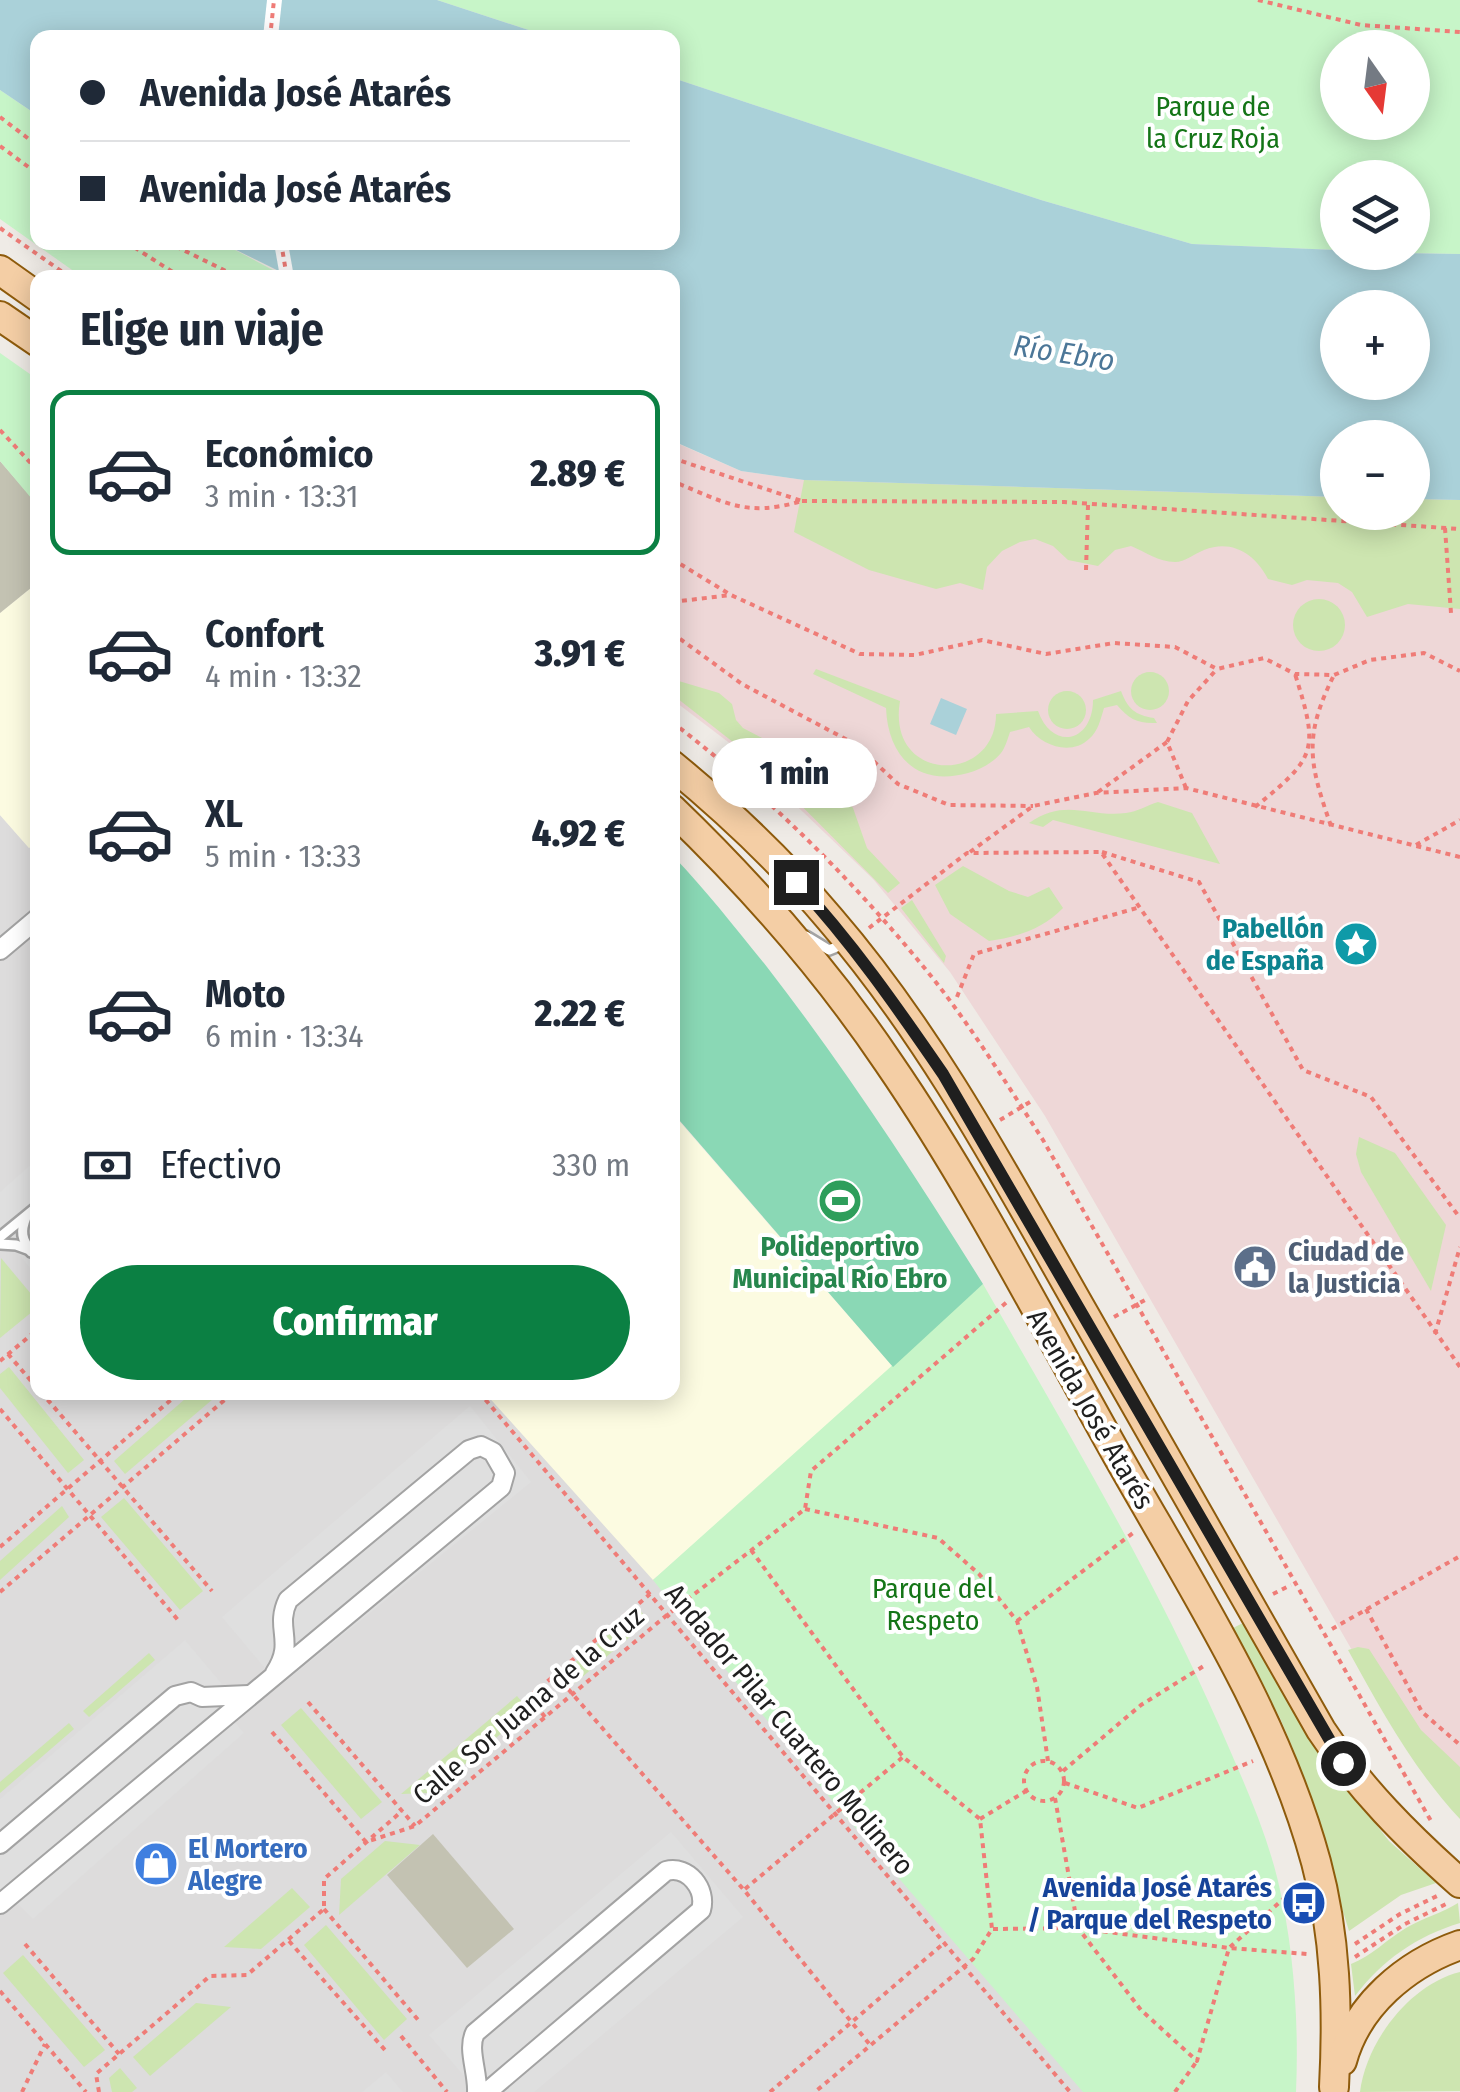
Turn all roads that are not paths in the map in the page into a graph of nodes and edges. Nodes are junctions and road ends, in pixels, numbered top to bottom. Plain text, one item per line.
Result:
1 (0, 270) edge
2 (30, 291) edge
3 (0, 316) edge
4 (30, 337) edge
5 (680, 772) edge
6 (680, 817) edge
7 (771, 910) junction
8 (30, 925) edge
9 (848, 942) junction
10 (0, 950) edge
11 (30, 1212) edge
12 (27, 1214) junction
13 (0, 1237) edge
14 (0, 1244) edge
15 (30, 1249) edge
16 (30, 1251) edge
17 (283, 1625) junction
18 (318, 1638) junction
19 (274, 1673) junction
20 (249, 1695) junction
21 (202, 1697) junction
22 (210, 1730) junction
23 (0, 1844) edge
24 (1457, 1880) edge
25 (0, 1888) edge
26 (20, 1888) junction
27 (0, 1904) edge
28 (1460, 1944) edge
29 (476, 2062) junction
30 (522, 2064) junction
31 (1334, 2090) edge
32 (478, 2092) edge
33 (488, 2092) edge

1 - 2 main road
3 - 4 main road
5 - 9 main road, Avenida José Atarés
6 - 7 main road, Avenida José Atarés
7 - 9 lane
7 - 31 main road, Avenida José Atarés
8 - 10 street
9 - 24 main road, Avenida José Atarés
11 - 12 lane
12 - 13 lane
12 - 15 lane
14 - 16 lane
17 - 18 street
17 - 18 street
17 - 19 street
18 - 19 street
19 - 20 street
20 - 21 street
20 - 22 street
21 - 22 street
21 - 23 street
22 - 26 street
25 - 26 street
26 - 27 street
28 - 31 main road
29 - 30 street
29 - 30 street
29 - 32 street
30 - 33 street

